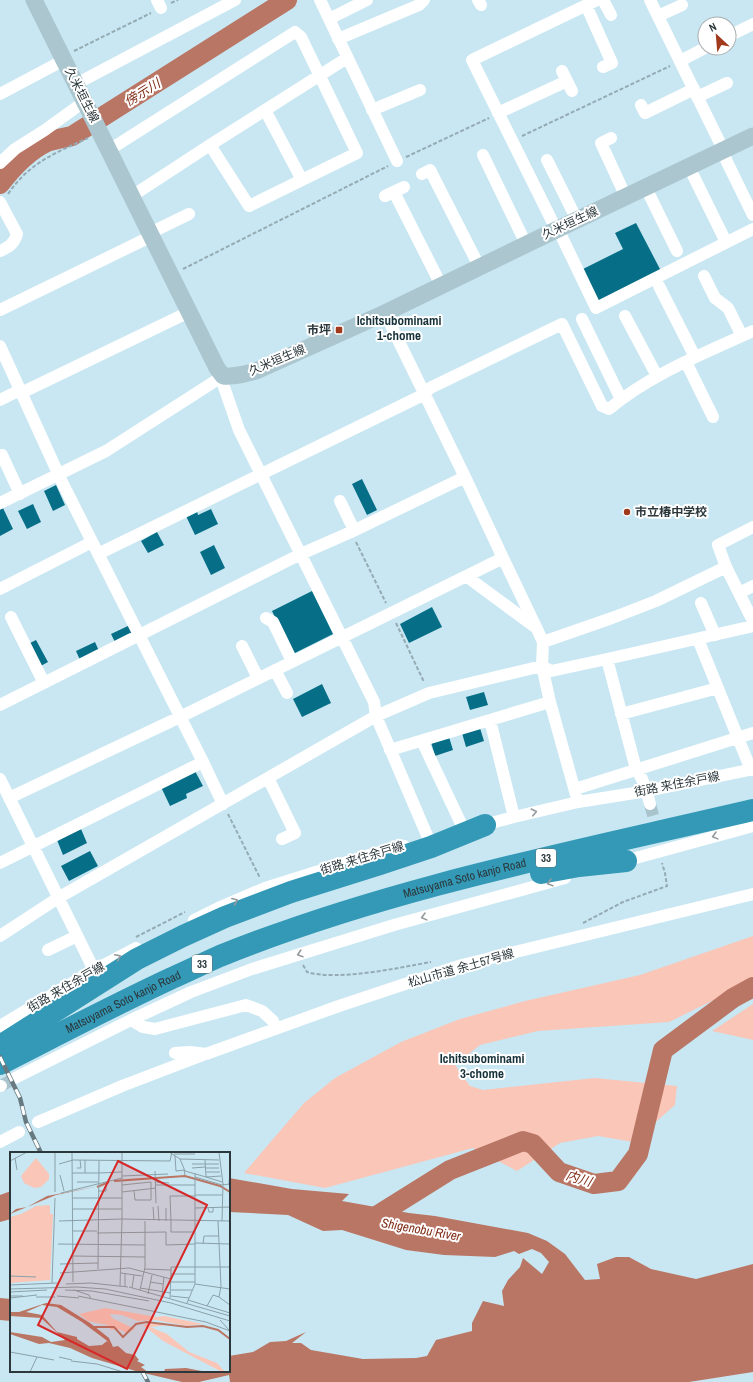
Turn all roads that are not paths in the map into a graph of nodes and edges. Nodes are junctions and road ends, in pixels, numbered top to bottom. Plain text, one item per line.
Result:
1 (34, 0) edge
2 (235, 0) edge
3 (320, 0) edge
4 (368, 0) edge
5 (424, 0) edge
6 (597, 0) edge
7 (603, 0) edge
8 (650, 0) edge
9 (586, 5) junction
10 (682, 5) dead end
11 (611, 15) dead end
12 (658, 16) junction
13 (328, 19) junction
14 (753, 24) edge
15 (737, 32) edge
16 (338, 39) junction
17 (697, 52) edge
18 (63, 58) junction
19 (347, 58) junction
20 (680, 61) junction
21 (603, 68) dead end
22 (319, 75) junction
23 (567, 81) dead end
24 (726, 83) dead end
25 (76, 84) junction
26 (420, 90) dead end
27 (695, 93) junction
28 (0, 94) edge
29 (85, 101) junction
30 (641, 105) dead end
31 (264, 110) junction
32 (372, 110) junction
33 (498, 113) junction
34 (753, 136) edge
35 (611, 138) dead end
36 (210, 145) junction
37 (109, 150) junction
38 (722, 151) junction
39 (483, 155) dead end
40 (547, 160) dead end
41 (397, 161) road end
42 (0, 163) edge
43 (689, 167) junction
44 (422, 174) dead end
45 (302, 180) junction
46 (646, 188) junction
47 (395, 191) dead end
48 (132, 196) junction
49 (626, 197) junction
50 (0, 202) edge
51 (189, 214) dead end
52 (753, 215) edge
53 (577, 220) junction
54 (557, 229) junction
55 (753, 229) edge
56 (151, 235) junction
57 (726, 242) junction
58 (526, 244) junction
59 (0, 251) edge
60 (677, 251) dead end
61 (479, 266) junction
62 (704, 276) dead end
63 (441, 285) junction
64 (659, 286) dead end
65 (0, 310) edge
66 (189, 312) junction
67 (385, 313) junction
68 (626, 316) dead end
69 (582, 319) dead end
70 (750, 333) edge
71 (0, 346) edge
72 (691, 360) junction
73 (223, 376) junction
74 (657, 376) junction
75 (21, 391) junction
76 (425, 394) junction
77 (621, 399) junction
78 (0, 400) edge
79 (712, 417) dead end
80 (2, 454) dead end
81 (261, 473) junction
82 (59, 475) junction
83 (465, 477) junction
84 (20, 494) junction
85 (340, 501) dead end
86 (0, 503) edge
87 (753, 527) edge
88 (354, 530) junction
89 (92, 542) junction
90 (98, 554) junction
91 (301, 554) junction
92 (503, 558) junction
93 (726, 567) junction
94 (466, 576) junction
95 (753, 586) edge
96 (0, 588) edge
97 (739, 593) junction
98 (701, 603) dead end
99 (11, 617) dead end
100 (266, 618) dead end
101 (753, 621) edge
102 (753, 626) edge
103 (537, 629) junction
104 (715, 635) junction
105 (139, 636) junction
106 (342, 637) junction
107 (698, 639) junction
108 (542, 642) junction
109 (242, 646) dead end
110 (607, 659) junction
111 (292, 661) junction
112 (542, 666) junction
113 (275, 670) junction
114 (258, 678) junction
115 (44, 683) junction
116 (718, 688) junction
117 (287, 693) dead end
118 (550, 702) junction
119 (0, 705) edge
120 (621, 714) junction
121 (376, 716) junction
122 (180, 717) junction
123 (490, 720) junction
124 (753, 733) edge
125 (739, 738) junction
126 (422, 741) junction
127 (390, 750) junction
128 (203, 762) junction
129 (636, 769) junction
130 (752, 770) edge
131 (268, 778) junction
132 (0, 779) edge
133 (575, 789) junction
134 (647, 791) junction
135 (7, 801) edge
136 (578, 802) junction
137 (223, 804) junction
138 (650, 804) tunnel mouth
139 (753, 810) edge
140 (514, 817) junction
141 (485, 825) junction
142 (753, 826) edge
143 (464, 830) junction
144 (282, 839) dead end
145 (429, 840) junction
146 (33, 847) junction
147 (626, 861) junction
148 (0, 863) edge
149 (753, 894) edge
150 (58, 898) junction
151 (340, 913) junction
152 (0, 936) edge
153 (77, 936) junction
154 (48, 950) dead end
155 (94, 970) junction
156 (131, 1020) junction
157 (0, 1026) edge
158 (70, 1029) junction
159 (276, 1029) junction
160 (0, 1047) edge
161 (175, 1053) dead end
162 (206, 1054) junction
163 (7, 1071) edge
164 (38, 1122) dead end
165 (19, 1132) dead end
166 (0, 1142) edge

1 - 18 main road, 久米垣生線
2 - 25 street
3 - 13 street
4 - 13 street
5 - 16 street
6 - 9 street
7 - 11 street
8 - 12 street
9 - 21 street
9 - 33 street
10 - 12 street
12 - 20 street
13 - 16 street
14 - 15 street
16 - 19 street
17 - 20 street
18 - 25 main road, 久米垣生線
18 - 28 street
19 - 22 street
19 - 32 street
20 - 27 street
22 - 31 street
22 - 37 street
22 - 45 street
23 - 33 street
24 - 27 street
25 - 29 main road, 久米垣生線
26 - 32 street
27 - 30 street
27 - 38 street
29 - 37 main road, 久米垣生線
29 - 42 street
31 - 36 street
31 - 45 street
32 - 41 street
33 - 54 street
34 - 38 main road, 久米垣生線
35 - 49 street
36 - 45 street
36 - 48 street
37 - 48 main road, 久米垣生線
38 - 43 main road, 久米垣生線
38 - 52 street
39 - 58 street
40 - 53 street
43 - 46 main road, 久米垣生線
43 - 57 street
44 - 61 street
46 - 49 main road, 久米垣生線
46 - 60 street
47 - 63 street
48 - 56 main road, 久米垣生線
49 - 53 main road, 久米垣生線
50 - 59 street
51 - 56 street
53 - 54 main road, 久米垣生線
54 - 57 street
54 - 58 main road, 久米垣生線
55 - 57 street
56 - 65 street
56 - 66 main road, 久米垣生線
58 - 61 main road, 久米垣生線
61 - 63 main road, 久米垣生線
62 - 70 street
63 - 67 main road, 久米垣生線
64 - 72 street
66 - 73 main road, 久米垣生線
66 - 75 street
67 - 73 main road, 久米垣生線
67 - 76 street
68 - 74 street
69 - 77 street
70 - 72 street
71 - 75 street
72 - 74 street
72 - 79 street
73 - 81 street
73 - 82 street
74 - 77 street
75 - 78 street
75 - 82 street
76 - 77 street
76 - 81 street
76 - 83 street
80 - 84 street
81 - 90 street
81 - 91 street
82 - 84 street
82 - 89 street
83 - 88 street
83 - 92 street
84 - 86 street
85 - 88 street
87 - 93 street
88 - 91 street
89 - 90 street
89 - 96 street
90 - 105 street
91 - 105 street
91 - 106 street
92 - 94 street
92 - 103 street
93 - 97 street
93 - 108 street
94 - 103 street
94 - 106 street
95 - 97 street
97 - 101 street
98 - 104 street
99 - 115 street
100 - 111 street
102 - 104 street
103 - 108 street
104 - 107 street
105 - 115 street
105 - 122 street
106 - 111 street
106 - 121 street
107 - 110 street
107 - 116 street
108 - 112 street
109 - 114 street
110 - 112 street
110 - 120 street
111 - 113 street
112 - 118 street
112 - 121 street
113 - 114 street
113 - 117 street
114 - 122 street
115 - 119 street
116 - 120 street
116 - 125 street
118 - 123 street
118 - 133 street
120 - 129 street
121 - 127 street
121 - 131 street
122 - 128 street
122 - 135 street
123 - 126 street
123 - 140 street
124 - 125 street
125 - 129 street
125 - 130 street
126 - 127 street
126 - 143 street
127 - 145 street
128 - 137 street
128 - 146 street
129 - 133 street
129 - 134 street
130 - 134 street, 街路 来住余戸線
131 - 137 street
131 - 144 street
132 - 135 street
133 - 136 street
134 - 136 street, 街路 来住余戸線
134 - 138 street
135 - 146 street
140 -> 136 street, 街路 来住余戸線
137 - 150 street
139 - 151 highway, Matsuyama Soto kanjo Road / 33
140 - 141 street, 街路 来住余戸線
141 - 143 street, 街路 来住余戸線
141 - 160 highway
142 -> 147 street
143 - 145 street, 街路 来住余戸線
155 -> 145 street, 街路 来住余戸線
146 - 148 street
146 - 150 street
147 -> 156 street
147 - 158 highway
149 - 159 street, 松山市道 余土57号線
150 - 152 street
150 - 153 street
151 - 158 highway, Matsuyama Soto kanjo Road / 33
151 - 160 highway, Matsuyama Soto kanjo Road / 33
153 - 154 street
153 - 155 street
155 - 157 street, 街路 来住余戸線
156 - 159 street
156 - 163 street
158 - 163 highway, Matsuyama Soto kanjo Road / 33
159 - 162 street, 松山市道 余土57号線
161 - 162 street, 松山市道 余土57号線
162 - 164 street
165 - 166 street

